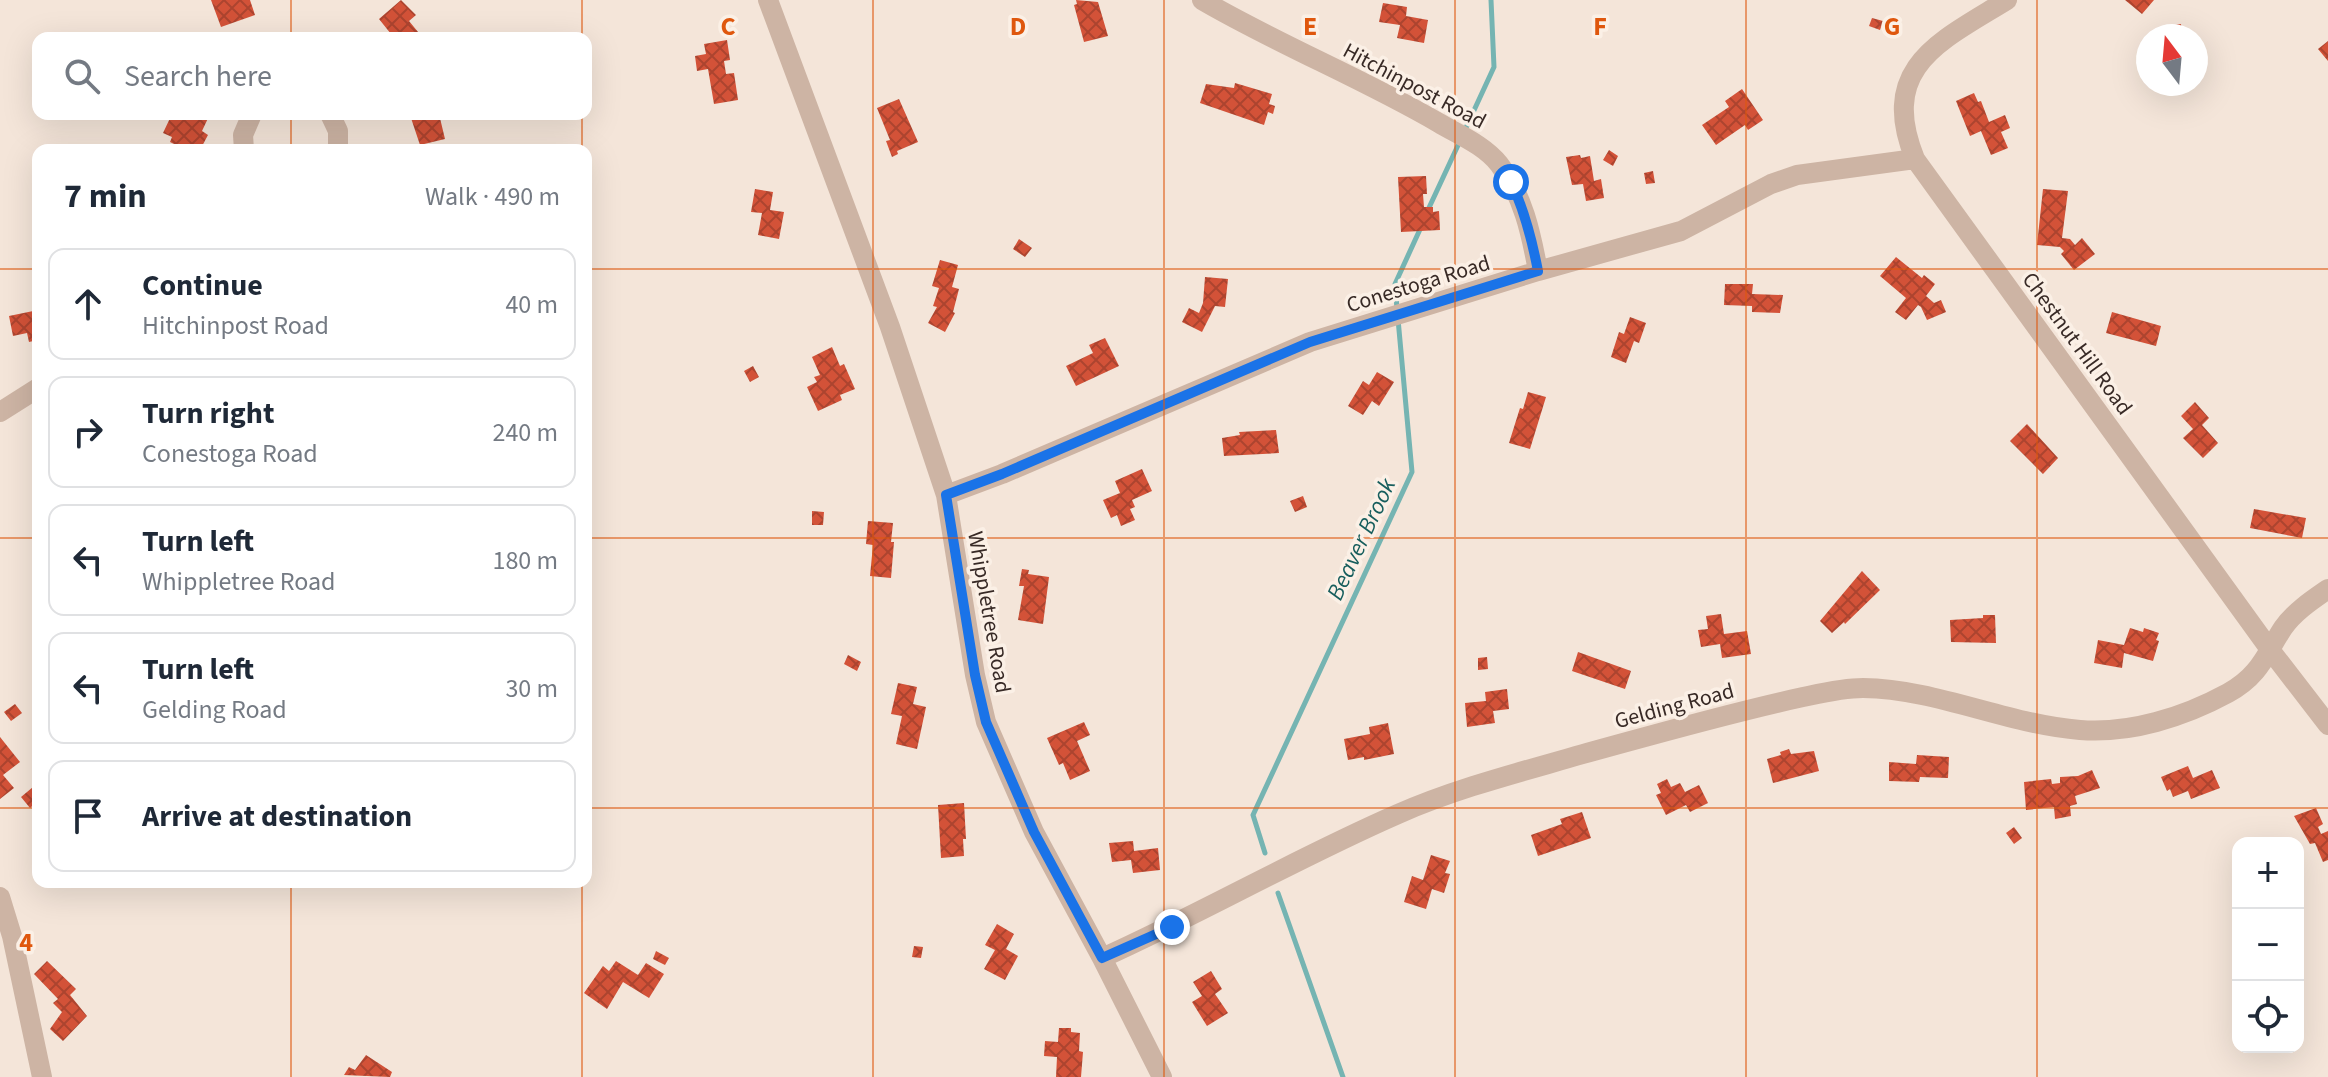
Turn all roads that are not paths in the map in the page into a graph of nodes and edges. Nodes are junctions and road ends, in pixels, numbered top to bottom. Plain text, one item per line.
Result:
1 (768, 0) edge
2 (1202, 0) edge
3 (2007, 0) edge
4 (249, 120) edge
5 (333, 120) edge
6 (244, 144) edge
7 (338, 144) edge
8 (1915, 159) junction
9 (1538, 271) junction
10 (32, 392) edge
11 (0, 412) edge
12 (946, 495) junction
13 (2328, 589) edge
14 (2271, 651) junction
15 (2328, 725) edge
16 (0, 897) edge
17 (1102, 958) junction
18 (42, 1077) edge
19 (1162, 1077) edge

1 - 12 street, Whippletree Road
2 - 9 street, Hitchinpost Road
3 - 8 street, Chestnut Hill Road
4 - 6 street
5 - 7 street
8 - 9 street, Conestoga Road
8 - 14 street, Chestnut Hill Road
9 - 12 street, Conestoga Road
10 - 11 street
12 - 17 street, Whippletree Road
13 - 14 street, Gelding Road
14 - 15 street, Chestnut Hill Road
14 - 17 street, Gelding Road
16 - 18 street
17 - 19 street, Whippletree Road

